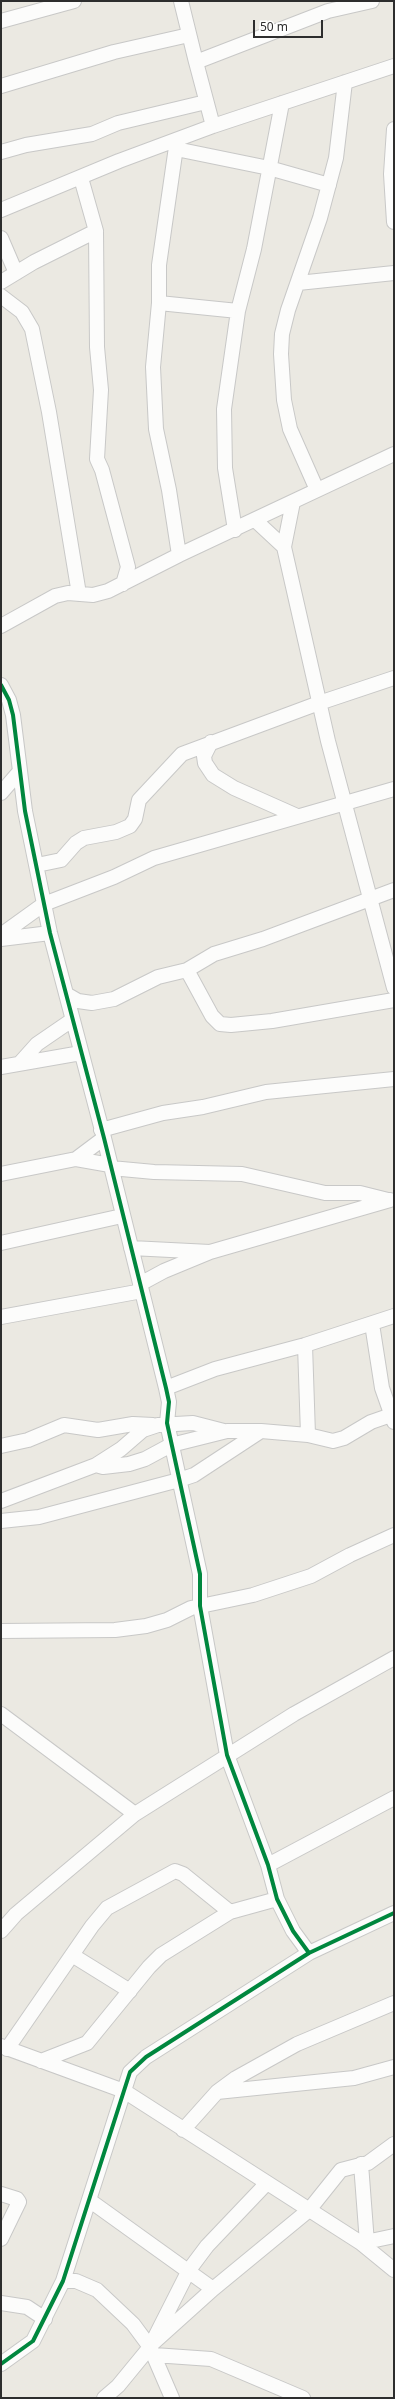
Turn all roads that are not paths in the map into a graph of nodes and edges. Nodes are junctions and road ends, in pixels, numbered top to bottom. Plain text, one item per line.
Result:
1 (74, 1) edge
2 (181, 1) edge
3 (372, 1) edge
4 (342, 4) edge
5 (1, 21) edge
6 (189, 35) junction
7 (196, 62) junction
8 (394, 66) edge
9 (345, 82) junction
10 (1, 86) edge
11 (206, 102) junction
12 (282, 103) junction
13 (213, 126) junction
14 (394, 129) edge
15 (177, 144) junction
16 (1, 152) edge
17 (269, 168) junction
18 (81, 178) junction
19 (329, 185) junction
20 (1, 210) edge
21 (394, 222) edge
22 (96, 231) junction
23 (1, 238) edge
24 (16, 273) junction
25 (394, 273) edge
26 (1, 282) edge
27 (298, 283) junction
28 (1, 296) edge
29 (159, 303) junction
30 (238, 311) junction
31 (394, 454) edge
32 (317, 490) junction
33 (293, 502) junction
34 (255, 520) junction
35 (235, 530) junction
36 (284, 547) junction
37 (179, 555) junction
38 (123, 584) junction
39 (79, 594) junction
40 (1, 626) edge
41 (394, 678) edge
42 (1, 686) edge
43 (319, 703) junction
44 (211, 742) junction
45 (20, 771) junction
46 (394, 789) edge
47 (1, 793) edge
48 (345, 803) junction
49 (297, 816) junction
50 (37, 865) junction
51 (394, 890) edge
52 (371, 897) junction
53 (44, 904) junction
54 (50, 932) junction
55 (1, 936) edge
56 (1, 939) edge
57 (187, 970) junction
58 (394, 988) edge
59 (66, 994) junction
60 (394, 1000) edge
61 (72, 1020) junction
62 (81, 1053) junction
63 (20, 1063) junction
64 (1, 1067) edge
65 (394, 1079) edge
66 (103, 1134) junction
67 (76, 1159) junction
68 (110, 1166) junction
69 (1, 1174) edge
70 (391, 1200) edge
71 (122, 1216) junction
72 (1, 1243) edge
73 (131, 1248) junction
74 (210, 1252) junction
75 (141, 1288) junction
76 (394, 1316) edge
77 (1, 1317) edge
78 (372, 1324) junction
79 (305, 1345) junction
80 (166, 1388) junction
81 (393, 1417) edge
82 (163, 1424) junction
83 (226, 1431) junction
84 (261, 1431) junction
85 (308, 1435) junction
86 (171, 1445) junction
87 (1, 1446) edge
88 (96, 1465) junction
89 (179, 1480) junction
90 (1, 1501) edge
91 (1, 1521) edge
92 (394, 1535) edge
93 (200, 1606) junction
94 (1, 1631) edge
95 (394, 1658) edge
96 (1, 1714) edge
97 (227, 1755) junction
98 (394, 1798) edge
99 (135, 1814) junction
100 (268, 1865) junction
101 (276, 1899) junction
102 (230, 1912) junction
103 (394, 1913) edge
104 (1, 1931) edge
105 (309, 1953) junction
106 (72, 1955) junction
107 (130, 1991) junction
108 (394, 2003) edge
109 (4, 2048) edge
110 (41, 2061) junction
111 (394, 2067) edge
112 (124, 2091) junction
113 (217, 2092) junction
114 (183, 2130) junction
115 (394, 2144) edge
116 (361, 2164) junction
117 (266, 2184) junction
118 (1, 2194) edge
119 (89, 2200) junction
120 (309, 2210) junction
121 (394, 2236) edge
122 (1, 2239) edge
123 (364, 2243) junction
124 (189, 2270) junction
125 (394, 2270) edge
126 (63, 2281) junction
127 (212, 2288) junction
128 (1, 2303) edge
129 (45, 2319) junction
130 (152, 2348) junction
131 (1, 2364) edge
132 (106, 2397) edge
133 (172, 2398) edge
134 (303, 2398) edge

1 - 5 street
2 - 6 street
3 - 4 street
4 - 7 street
6 - 7 street
6 - 10 street
7 - 11 street
8 - 9 street
9 - 12 street
9 - 19 street
11 - 13 street
11 - 16 street
12 - 13 street
12 - 17 street
13 - 15 street
14 - 21 street
15 - 17 street
15 - 18 street
15 - 29 street
17 - 19 street
17 - 30 street
18 - 20 street
18 - 22 street
19 - 27 street
22 - 24 street
22 - 38 street
23 - 24 street
24 - 26 street
25 - 27 street
27 - 32 street
28 - 39 street
29 - 30 street
29 - 37 street
30 - 35 street
31 - 32 street
32 - 33 street
33 - 34 street
33 - 36 street
34 - 35 street
34 - 36 street
35 - 37 street
36 - 43 street
37 - 38 street
38 - 39 street
39 - 40 street
41 - 43 street
42 - 45 street
43 - 44 street
43 - 48 street
44 - 49 street
44 - 50 street
45 - 47 street
45 - 50 street
46 - 48 street
48 - 49 street
48 - 52 street
49 - 53 street
50 - 53 street
51 - 52 street
52 - 57 street
52 - 58 street
53 - 54 street
53 - 55 street
54 - 56 street
54 - 59 street
57 - 59 street
57 - 60 street
59 - 61 street
61 - 62 street
61 - 63 street
62 - 63 street
62 - 66 street
63 - 64 street
65 - 66 street
66 - 67 street
66 - 68 street
67 - 68 street
67 - 69 street
68 - 70 street
68 - 71 street
70 - 74 street
71 - 72 street
71 - 73 street
73 - 74 street
73 - 75 street
74 - 75 street
75 - 77 street
75 - 80 street
76 - 78 street
78 - 79 street
78 - 81 street
79 - 80 street
79 - 85 street
80 - 82 street
81 - 85 street
82 - 83 street
82 - 86 street
82 - 87 street
82 - 88 street
83 - 84 street
83 - 86 street
84 - 85 street
84 - 89 street
86 - 88 street
86 - 89 street
88 - 90 street
89 - 91 street
89 - 93 street
92 - 93 street
93 - 94 street
93 - 97 street
95 - 97 street
96 - 99 street
97 - 99 street
97 - 100 street
98 - 100 street
99 - 104 street
100 - 101 street
101 - 102 street
101 - 105 street
102 - 106 street
102 - 107 street
103 - 105 street
105 - 112 street
106 - 107 street
106 - 109 street
107 - 110 street
108 - 113 street
109 - 110 street
110 - 112 street
111 - 113 street
112 - 114 street
112 - 119 street
113 - 114 street
114 - 117 street
115 - 116 street
116 - 120 street
116 - 123 street
117 - 120 street
117 - 124 street
118 - 122 street
119 - 124 street
119 - 126 street
120 - 123 street
120 - 127 street
121 - 123 street
123 - 125 street
124 - 127 street
124 - 130 street
126 - 129 street
126 - 130 street
127 - 130 street
128 - 129 street
129 - 131 street
130 - 132 street
130 - 133 street
130 - 134 street

